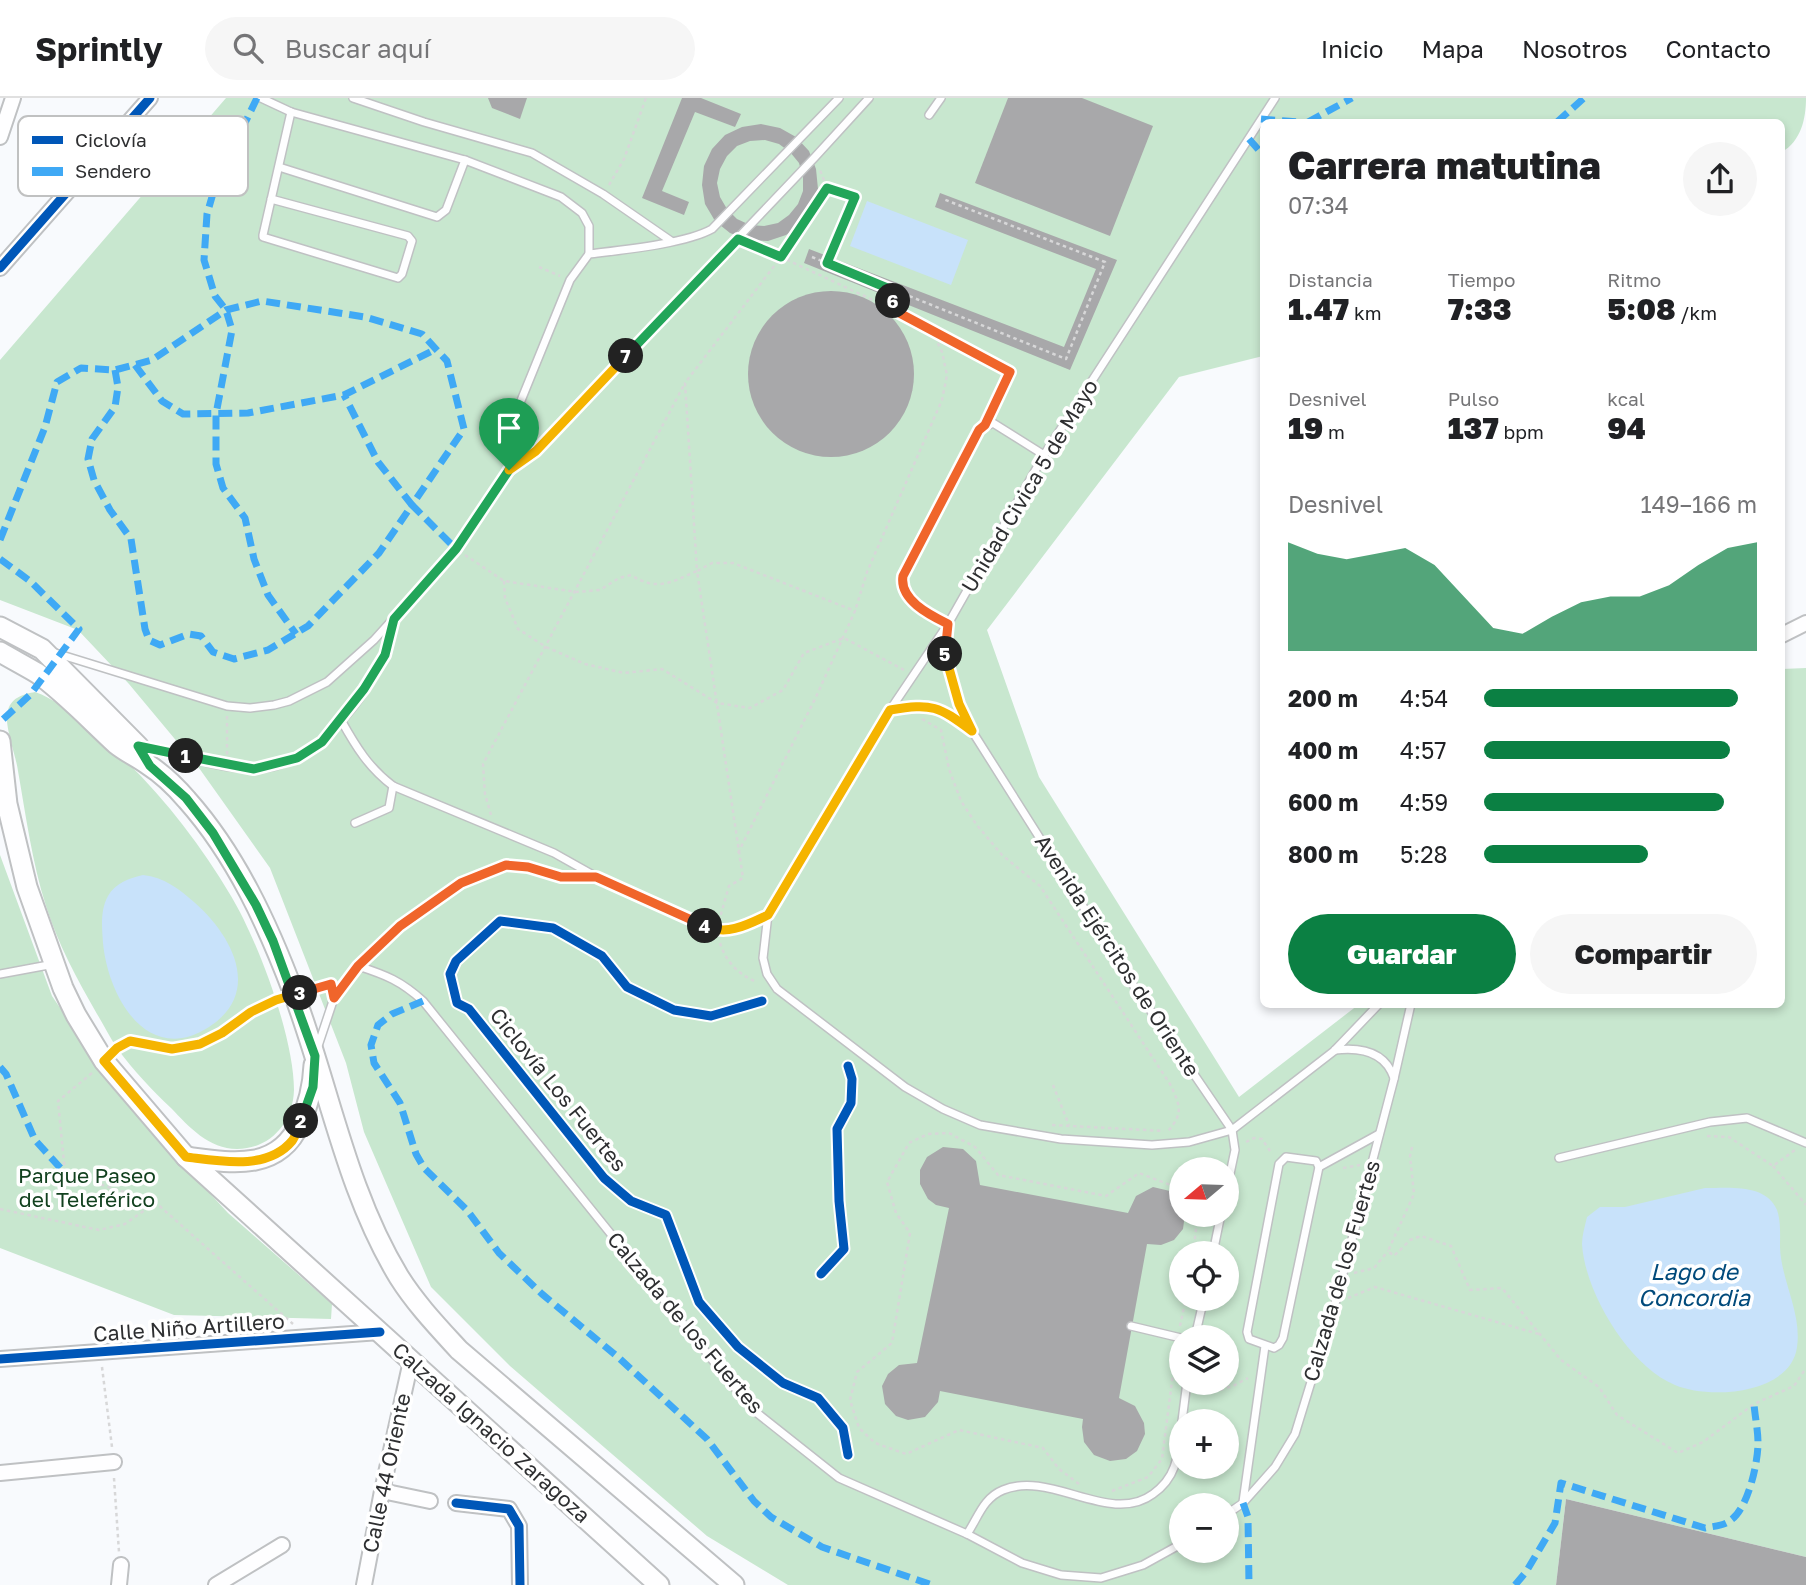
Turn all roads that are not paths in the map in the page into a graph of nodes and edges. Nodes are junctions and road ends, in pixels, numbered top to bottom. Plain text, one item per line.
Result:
1 (13, 98) edge
2 (150, 98) edge
3 (261, 98) edge
4 (353, 98) edge
5 (839, 98) edge
6 (869, 98) edge
7 (942, 98) edge
8 (1275, 98) edge
9 (290, 112) junction
10 (929, 115) dead end
11 (134, 116) edge
12 (1261, 119) edge
13 (1260, 121) edge
14 (0, 137) edge
15 (465, 160) junction
16 (279, 167) junction
17 (64, 196) edge
18 (271, 199) junction
19 (671, 241) junction
20 (589, 254) junction
21 (0, 268) edge
22 (1044, 455) junction
23 (509, 470) junction
24 (394, 619) junction
25 (1806, 623) edge
26 (948, 624) junction
27 (0, 627) edge
28 (1785, 634) edge
29 (43, 649) junction
30 (0, 652) edge
31 (890, 710) junction
32 (341, 720) junction
33 (972, 731) junction
34 (0, 741) edge
35 (130, 747) junction
36 (393, 786) junction
37 (4, 796) edge
38 (355, 823) dead end
39 (596, 877) junction
40 (768, 915) junction
41 (54, 964) junction
42 (358, 966) junction
43 (0, 974) edge
44 (1375, 1008) edge
45 (1410, 1008) edge
46 (1334, 1051) junction
47 (315, 1056) junction
48 (1394, 1079) junction
49 (1232, 1130) junction
50 (1379, 1134) junction
51 (1806, 1143) edge
52 (186, 1157) junction
53 (1234, 1157) edge
54 (1559, 1158) dead end
55 (1319, 1167) junction
56 (1131, 1326) dead end
57 (380, 1332) junction
58 (1169, 1335) edge
59 (1265, 1346) junction
60 (0, 1359) edge
61 (411, 1362) junction
62 (114, 1462) dead end
63 (0, 1474) edge
64 (1169, 1479) edge
65 (382, 1490) junction
66 (430, 1501) dead end
67 (456, 1503) dead end
68 (1243, 1503) junction
69 (1239, 1506) edge
70 (967, 1535) junction
71 (282, 1545) dead end
72 (1169, 1551) edge
73 (121, 1565) dead end
74 (119, 1585) edge
75 (216, 1585) edge
76 (364, 1585) edge
77 (520, 1585) edge
78 (659, 1585) edge
79 (734, 1585) edge

1 - 14 street
2 - 11 street
3 - 9 lane
4 - 19 lane
5 - 19 lane
6 - 23 lane
7 - 10 lane
8 - 12 lane, Unidad Civica 5 de Mayo
9 - 15 lane
9 - 16 lane
13 - 22 lane, Unidad Civica 5 de Mayo
15 - 16 lane
15 - 20 lane
16 - 18 lane
17 - 21 street
18 - 18 lane
19 - 20 lane
20 - 23 lane
22 - 26 lane, Unidad Civica 5 de Mayo
22 - 26 lane
23 - 24 lane
24 - 29 lane
24 - 32 lane
25 - 28 street
26 - 31 lane, Unidad Civica 5 de Mayo
26 - 33 lane, Avenida Ejércitos de Oriente
27 - 29 main road, Calzada Ignacio Zaragoza
29 - 35 main road, Calzada Ignacio Zaragoza
30 - 35 main road, Calzada Ignacio Zaragoza
31 - 33 lane, Avenida Ejércitos de Oriente
31 - 40 lane, Unidad Civica 5 de Mayo
32 - 35 lane
32 - 36 lane
33 - 49 lane, Avenida Ejércitos de Oriente
34 - 37 main road, Calzada Ignacio Zaragoza
35 - 47 main road, Calzada Ignacio Zaragoza
36 - 38 lane
36 - 39 lane
37 - 41 main road, Calzada Ignacio Zaragoza
39 - 40 lane
39 - 42 lane
40 - 49 lane, Unidad Civica 5 de Mayo
41 - 43 lane
41 - 52 main road, Calzada Ignacio Zaragoza
42 - 47 lane
42 - 70 lane, Calzada de los Fuertes
44 - 46 lane
45 - 48 lane, Calzada de los Fuertes
46 - 48 lane
46 - 49 lane
47 - 52 main road
47 - 79 main road, Calzada Ignacio Zaragoza
48 - 50 lane, Calzada de los Fuertes
49 - 53 lane
50 - 55 lane
50 - 68 lane, Calzada de los Fuertes
51 - 54 lane
52 - 57 main road, Calzada Ignacio Zaragoza
55 - 59 lane
55 - 59 lane
56 - 58 lane
57 - 60 street, Calle Niño Artillero
57 - 61 main road, Calzada Ignacio Zaragoza
59 - 68 lane
61 - 65 street, Calle 44 Oriente
61 - 78 main road, Calzada Ignacio Zaragoza
62 - 63 street
64 - 70 lane
65 - 66 street
65 - 76 street, Calle 44 Oriente
67 - 77 street
68 - 69 lane, Calzada de los Fuertes
70 - 72 lane, Calzada de los Fuertes
71 - 75 street
73 - 74 street

